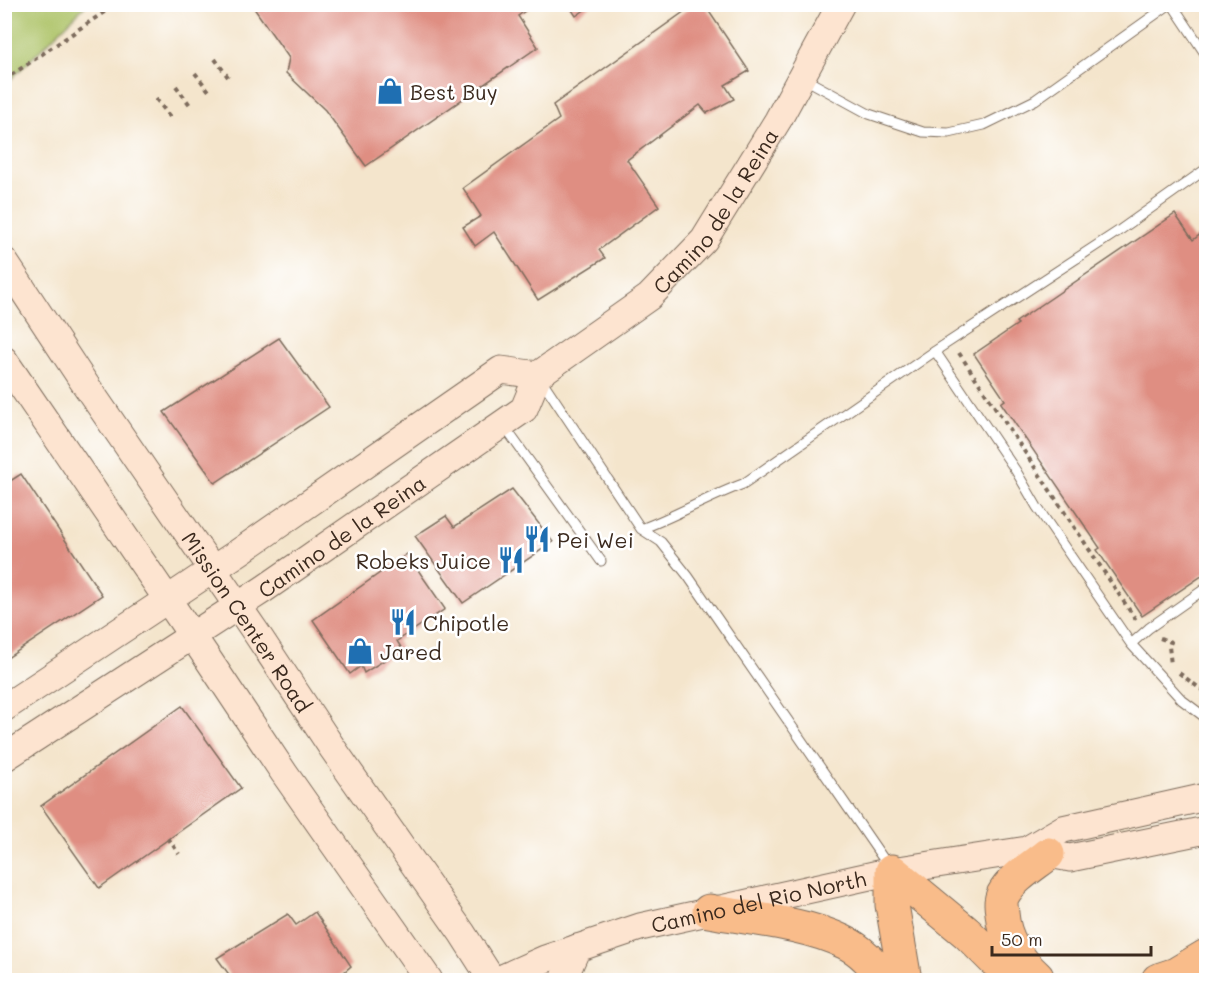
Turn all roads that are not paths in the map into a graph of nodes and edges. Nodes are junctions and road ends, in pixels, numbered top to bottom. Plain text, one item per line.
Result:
1 (841, 4) edge
2 (1171, 4) edge
3 (1206, 55) edge
4 (801, 77) junction
5 (1206, 169) edge
6 (4, 261) edge
7 (935, 351) junction
8 (4, 360) edge
9 (538, 375) junction
10 (502, 424) junction
11 (641, 529) junction
12 (601, 561) dead end
13 (212, 568) junction
14 (1206, 588) edge
15 (168, 600) junction
16 (237, 606) junction
17 (193, 636) junction
18 (1131, 644) junction
19 (4, 708) edge
20 (1206, 718) edge
21 (4, 758) edge
22 (1206, 797) edge
23 (1206, 830) edge
24 (1038, 852) junction
25 (892, 871) junction
26 (709, 911) junction
27 (577, 948) junction
28 (1206, 956) edge
29 (429, 981) edge
30 (492, 981) edge
31 (498, 981) edge
32 (563, 981) edge
33 (883, 981) edge
34 (905, 981) edge
35 (1023, 981) edge
36 (1041, 981) edge
37 (1158, 981) edge

1 - 4 main road, Camino de la Reina
2 - 3 lane
2 - 4 lane
4 - 9 main road, Camino de la Reina
5 - 7 lane
6 - 13 main road, Mission Center Road
7 - 11 lane
7 - 18 lane
8 - 15 main road
9 - 10 main road, Camino de la Reina
9 - 11 lane
9 - 13 main road, Camino de la Reina
10 - 12 lane
10 - 16 main road, Camino de la Reina
11 - 25 lane
13 - 15 main road, Camino de la Reina
13 - 16 main road, Mission Center Road
14 - 18 lane
15 - 17 main road
15 - 19 main road, Camino de la Reina
16 - 17 main road, Camino de la Reina
16 - 30 main road, Mission Center Road
17 - 21 main road, Camino de la Reina
17 - 29 main road
18 - 20 lane
22 - 24 main road, Camino del Rio North
23 - 24 main road, Camino del Rio North
24 - 25 main road, Camino del Rio North
24 - 36 highway
25 - 26 main road, Camino del Rio North
25 - 34 highway
25 - 35 highway
26 - 27 main road, Camino del Rio North
26 - 33 highway
27 - 31 main road, Camino del Rio North
27 - 32 main road
28 - 37 highway

